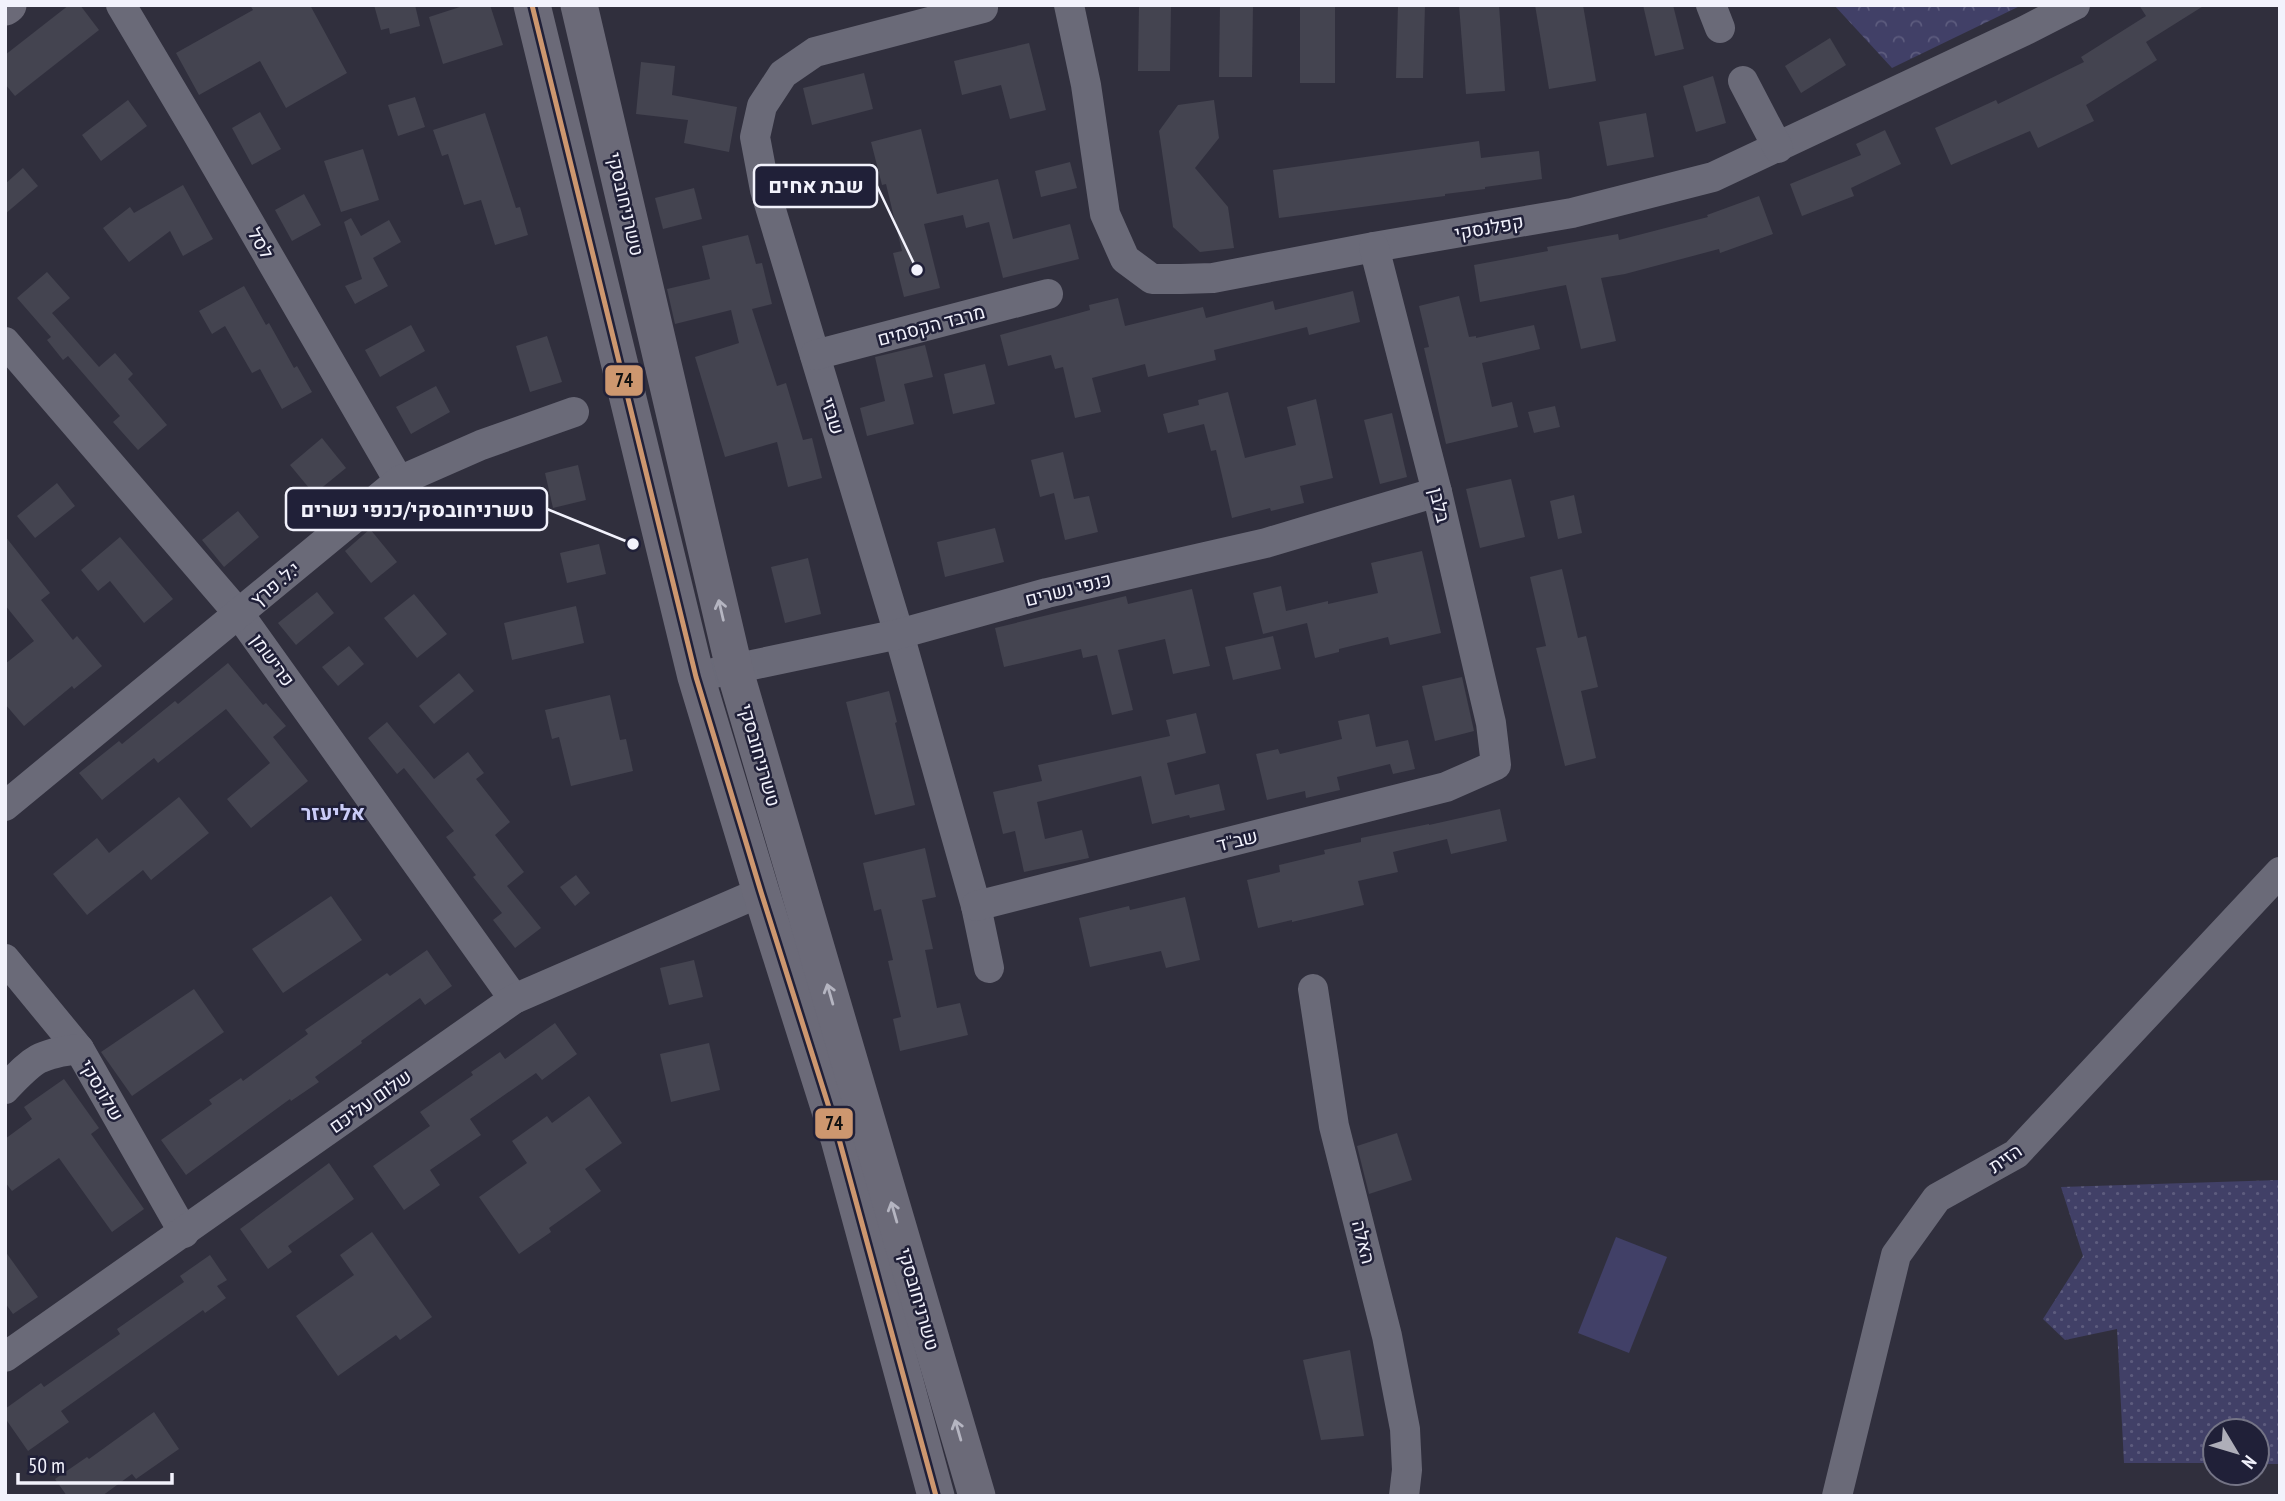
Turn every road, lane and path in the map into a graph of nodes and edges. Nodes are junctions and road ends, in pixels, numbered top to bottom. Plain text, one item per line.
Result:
1 (121, 5) edge
2 (533, 5) edge
3 (579, 5) edge
4 (2075, 5) edge
5 (1070, 7) edge
6 (984, 8) dead end
7 (1743, 81) dead end
8 (1778, 148) junction
9 (1374, 247) junction
10 (1048, 294) dead end
11 (5, 342) edge
12 (815, 355) junction
13 (574, 412) dead end
14 (399, 481) junction
15 (1437, 492) junction
16 (239, 614) junction
17 (899, 634) junction
18 (734, 668) junction
19 (696, 677) junction
20 (1496, 765) joint
21 (5, 806) edge
22 (2280, 872) edge
23 (761, 892) junction
24 (975, 906) junction
25 (5, 959) edge
26 (989, 968) dead end
27 (1313, 989) dead end
28 (514, 999) junction
29 (79, 1049) junction
30 (5, 1090) edge
31 (184, 1233) junction
32 (5, 1357) edge
33 (936, 1496) edge
34 (977, 1496) edge
35 (1404, 1496) edge
36 (1837, 1496) edge

1 - 14 street, לסל
2 - 19 main road, טשרניחובסקי
18 -> 3 main road, טשרניחובסקי
4 - 8 street, קפלנסקי
5 - 9 street, קפלנסקי
6 - 12 street, שבזי
7 - 8 street
8 - 9 street, קפלנסקי
9 - 15 street, בלבן
10 - 12 street, מרבד הקסמים
11 - 16 street, פרישמן
12 - 17 street, שבזי
13 - 14 street, י.ל. פרץ
14 - 16 street, י.ל. פרץ
15 - 17 street, כנפי נשרים
15 - 20 street, בלבן
16 - 21 street, י.ל. פרץ
16 - 28 street, פרישמן
17 - 18 street, כנפי נשרים
17 - 24 street, שבזי
18 - 19 street, כנפי נשרים
34 -> 18 main road, טשרניחובסקי
19 - 23 main road, טשרניחובסקי
20 - 24 street, שב''ד
22 - 36 street, הזית
23 - 28 street, שלום עליכם
23 - 33 main road, טשרניחובסקי
24 - 26 street, שבזי
25 - 29 street, שלונסקי
27 - 35 street, האלה
28 - 31 street, שלום עליכם
29 - 30 street
29 - 31 street, שלונסקי
31 - 32 street, שלום עליכם

